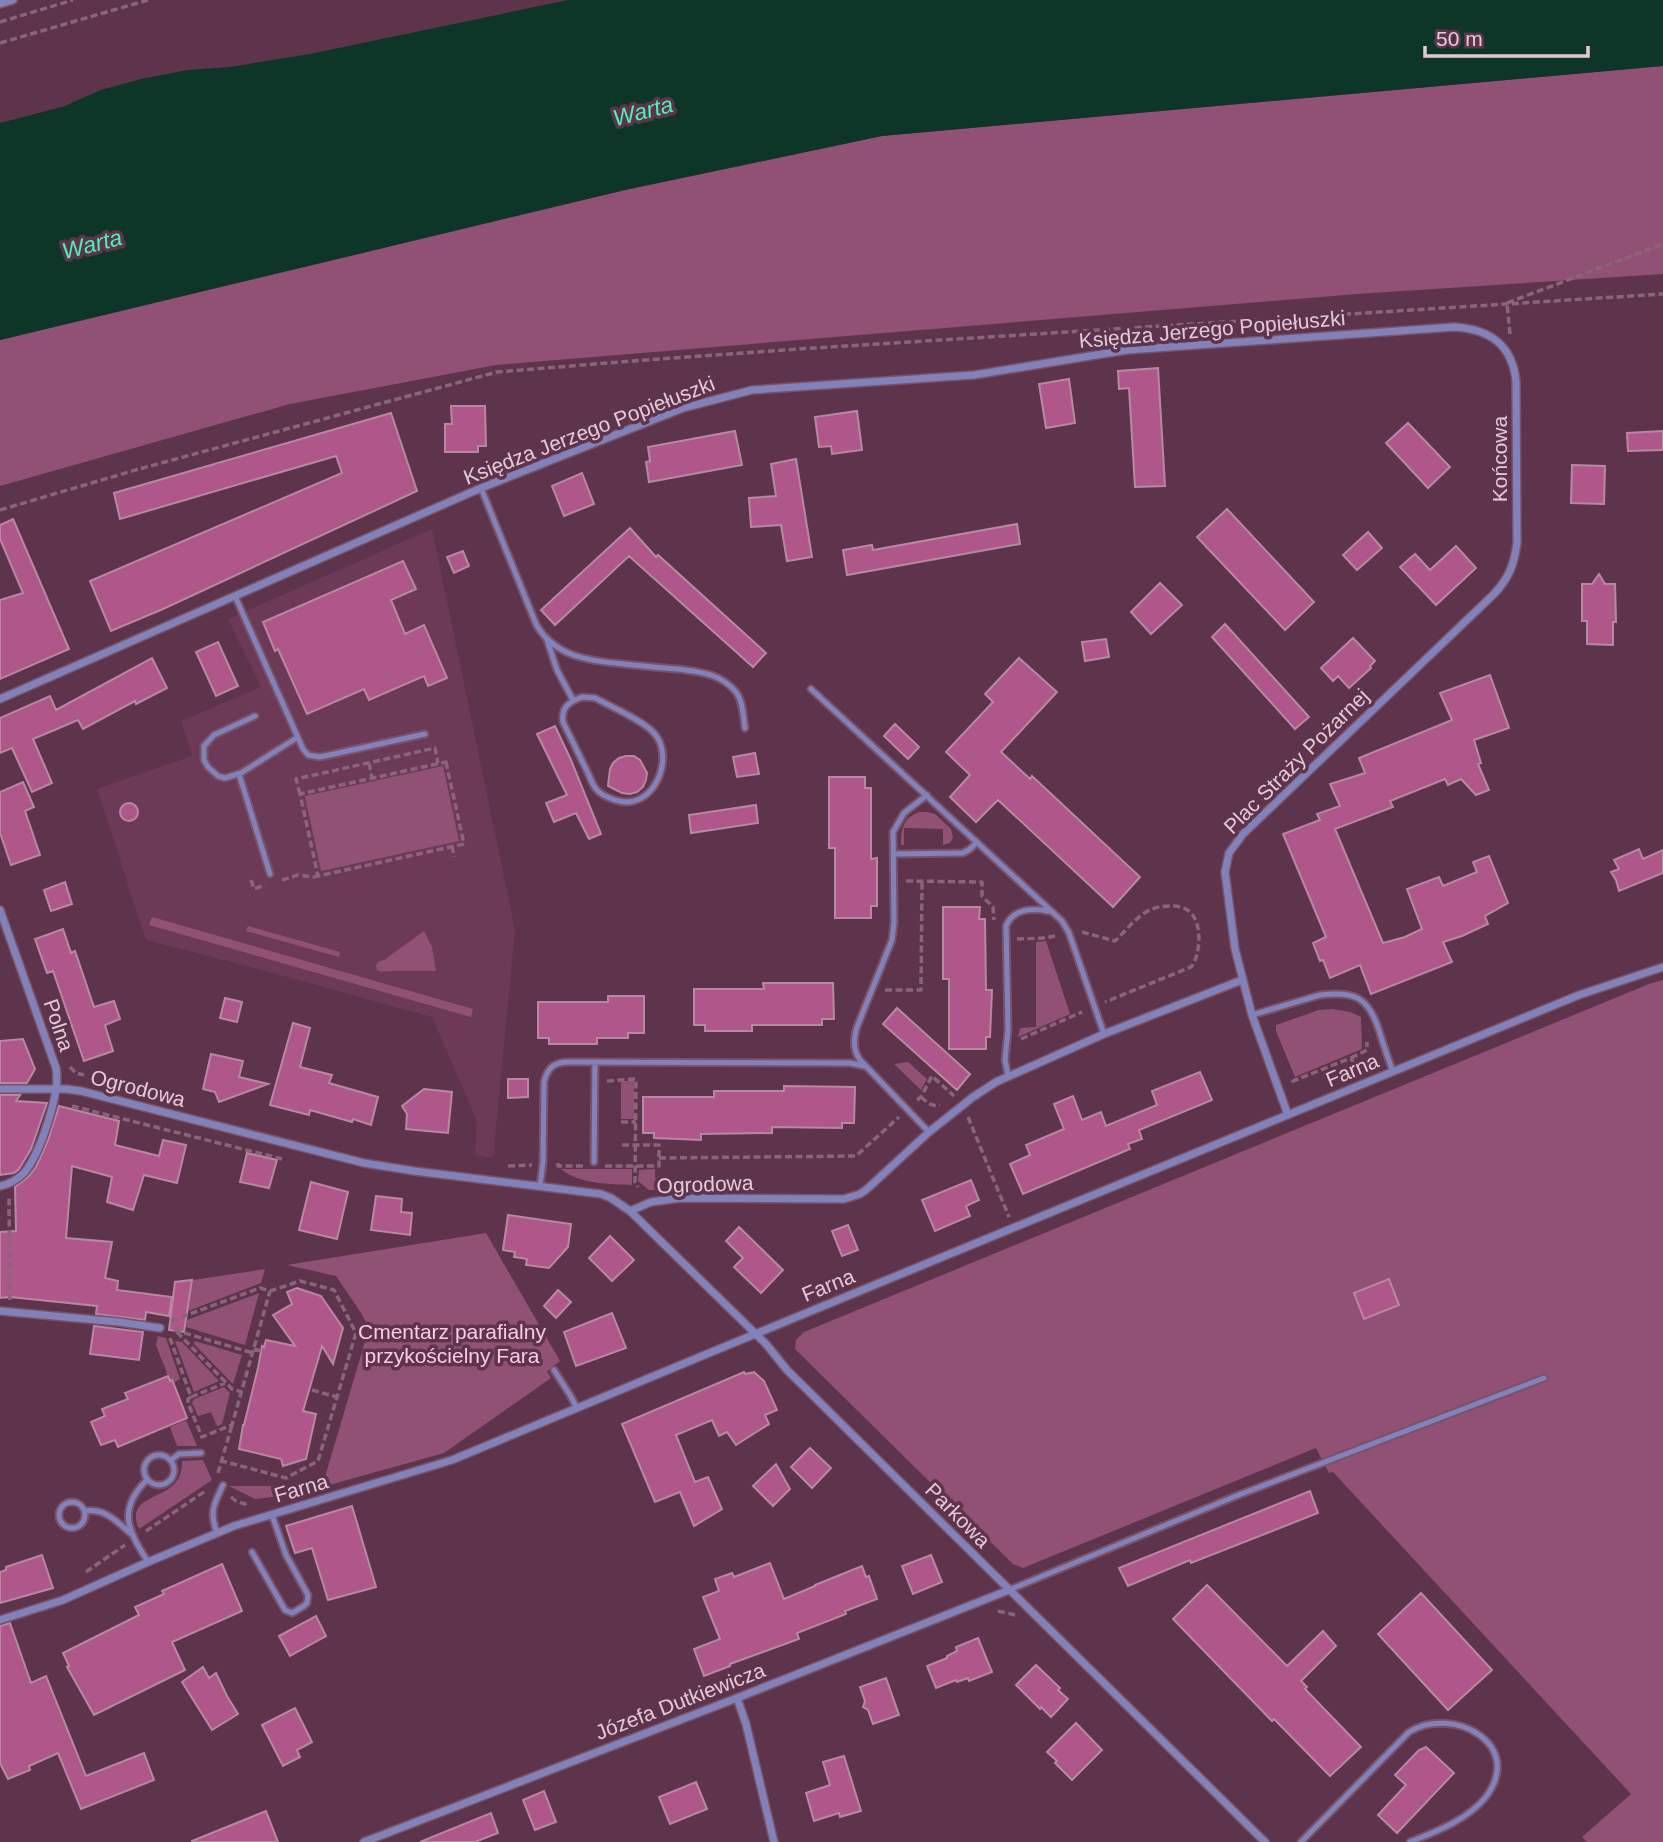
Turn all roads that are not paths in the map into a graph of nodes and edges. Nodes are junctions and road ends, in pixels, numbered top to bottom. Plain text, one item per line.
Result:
1 (13, 0) edge
2 (0, 4) edge
3 (1511, 359) joint
4 (481, 488) junction
5 (1515, 559) joint
6 (235, 596) junction
7 (547, 640) junction
8 (811, 689) dead end
9 (0, 699) edge
10 (573, 700) junction
11 (255, 716) dead end
12 (745, 728) dead end
13 (425, 734) dead end
14 (298, 737) junction
15 (239, 775) junction
16 (927, 795) junction
17 (977, 842) junction
18 (893, 854) junction
19 (270, 874) dead end
20 (0, 910) edge
21 (1051, 912) junction
22 (1663, 967) edge
23 (1242, 980) junction
24 (1252, 1015) junction
25 (1104, 1034) junction
26 (594, 1062) junction
27 (864, 1066) junction
28 (1393, 1072) junction
29 (1008, 1076) junction
30 (0, 1088) edge
31 (57, 1089) junction
32 (1288, 1115) junction
33 (929, 1132) junction
34 (595, 1164) road end
35 (4, 1185) edge
36 (540, 1186) junction
37 (630, 1211) junction
38 (0, 1311) edge
39 (163, 1326) road end
40 (755, 1334) junction
41 (554, 1370) dead end
42 (1544, 1378) dead end
43 (576, 1408) junction
44 (201, 1453) dead end
45 (171, 1460) junction
46 (147, 1480) junction
47 (223, 1485) dead end
48 (85, 1511) junction
49 (272, 1515) junction
50 (217, 1533) junction
51 (132, 1537) junction
52 (252, 1552) dead end
53 (148, 1562) junction
54 (1009, 1590) junction
55 (0, 1620) edge
56 (737, 1698) junction
57 (364, 1842) edge
58 (774, 1842) edge
59 (1265, 1842) edge
60 (1301, 1842) edge
61 (1410, 1842) edge

1 - 2 street
3 - 4 street, Księdza Jerzego Popiełuszki
3 - 5 street, Końcowa
4 - 6 street, Księdza Jerzego Popiełuszki
4 - 7 lane
5 - 23 street, Plac Straży Pożarnej
6 - 9 street, Księdza Jerzego Popiełuszki
6 - 14 lane
7 - 10 lane
7 - 12 lane
8 - 16 lane
10 - 10 lane
11 - 15 lane
13 - 14 lane
14 - 15 lane
15 - 19 lane
16 - 17 lane
16 - 18 lane
17 - 18 lane
17 - 21 lane
18 - 27 lane
20 - 31 street, Polna
21 - 25 lane
21 - 29 lane
22 - 28 street, Farna
23 - 24 street, Plac Straży Pożarnej
23 - 25 street, Ogrodowa
24 - 28 lane
24 - 32 street, Plac Straży Pożarnej
25 - 29 street, Ogrodowa
26 - 27 lane
26 - 34 lane
26 - 36 lane
27 - 33 lane
28 - 32 street, Farna
29 - 33 street, Ogrodowa
30 - 31 street, Ogrodowa
31 - 35 street, Polna
31 - 36 street, Ogrodowa
32 - 40 street, Farna
33 - 37 street, Ogrodowa
36 - 37 street, Ogrodowa
37 - 40 street, Parkowa
38 - 39 street
40 - 43 street, Farna
40 - 54 street, Parkowa
41 - 43 lane
42 - 54 lane
43 - 49 street, Farna
44 - 45 lane
45 - 46 lane
45 - 46 lane
46 - 51 lane
47 - 50 lane
48 - 48 lane
48 - 51 lane
49 - 50 street, Farna
49 - 52 lane
50 - 53 street, Farna
51 - 53 lane
53 - 55 street, Farna
54 - 56 street, Józefa Dutkiewicza
54 - 59 street, Parkowa
56 - 57 street, Józefa Dutkiewicza
56 - 58 street
60 - 61 lane

